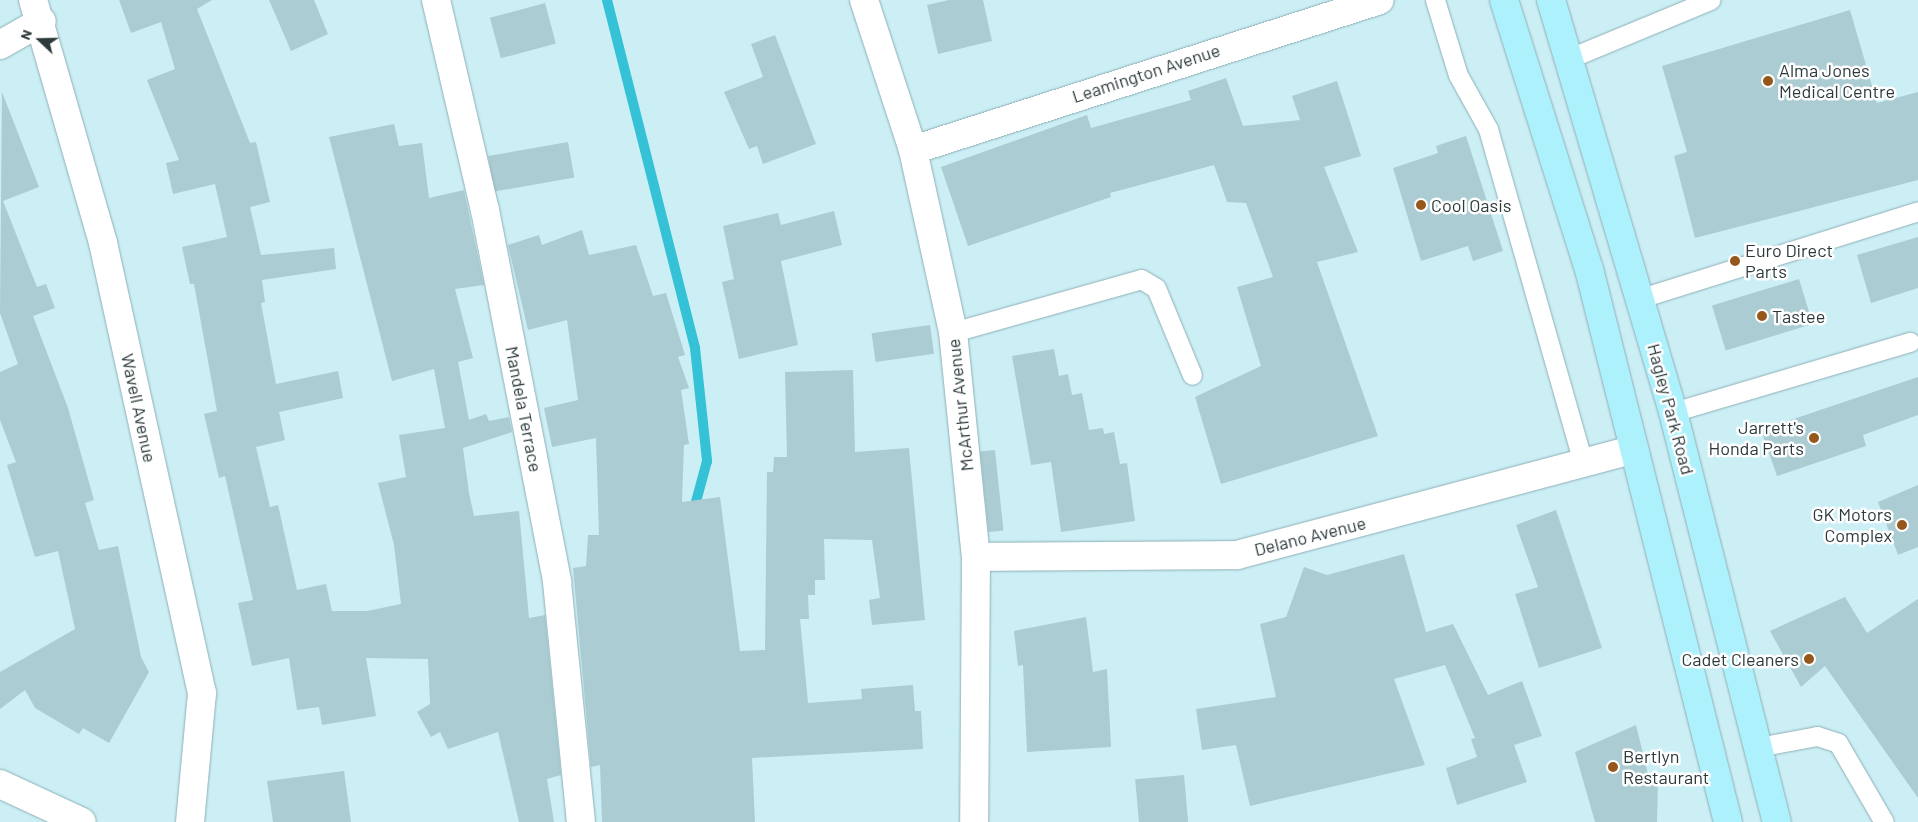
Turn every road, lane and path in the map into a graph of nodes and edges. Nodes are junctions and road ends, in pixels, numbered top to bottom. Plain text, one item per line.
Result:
1 (436, 0) edge
2 (864, 0) edge
3 (1380, 0) edge
4 (1435, 0) edge
5 (1504, 0) edge
6 (1551, 0) edge
7 (1710, 0) edge
8 (37, 10) edge
9 (0, 45) edge
10 (1570, 58) junction
11 (913, 150) junction
12 (1918, 211) edge
13 (1642, 298) junction
14 (953, 332) junction
15 (1910, 342) dead end
16 (1192, 375) dead end
17 (1673, 412) junction
18 (1634, 448) junction
19 (1584, 465) junction
20 (976, 557) junction
21 (1758, 747) junction
22 (0, 784) edge
23 (82, 822) edge
24 (190, 822) edge
25 (581, 822) edge
26 (974, 822) edge
27 (1728, 822) edge
28 (1777, 822) edge
29 (1884, 822) edge

1 - 25 street, Mandela Terrace
2 - 11 street, McArthur Avenue
3 - 11 street, Leamington Avenue
4 - 19 lane
5 - 18 main road
6 - 10 main road, Hagley Park Road
7 - 10 lane
8 - 9 street
8 - 24 street, Wavell Avenue
10 - 13 main road, Hagley Park Road
11 - 14 street, McArthur Avenue
12 - 13 lane
13 - 17 main road, Hagley Park Road
14 - 16 lane
14 - 20 street, McArthur Avenue
15 - 17 lane
17 - 21 main road, Hagley Park Road
18 - 19 street, Delano Avenue
18 - 27 main road
19 - 20 street, Delano Avenue
20 - 26 street, McArthur Avenue
21 - 28 main road, Hagley Park Road
21 - 29 lane
22 - 23 street

